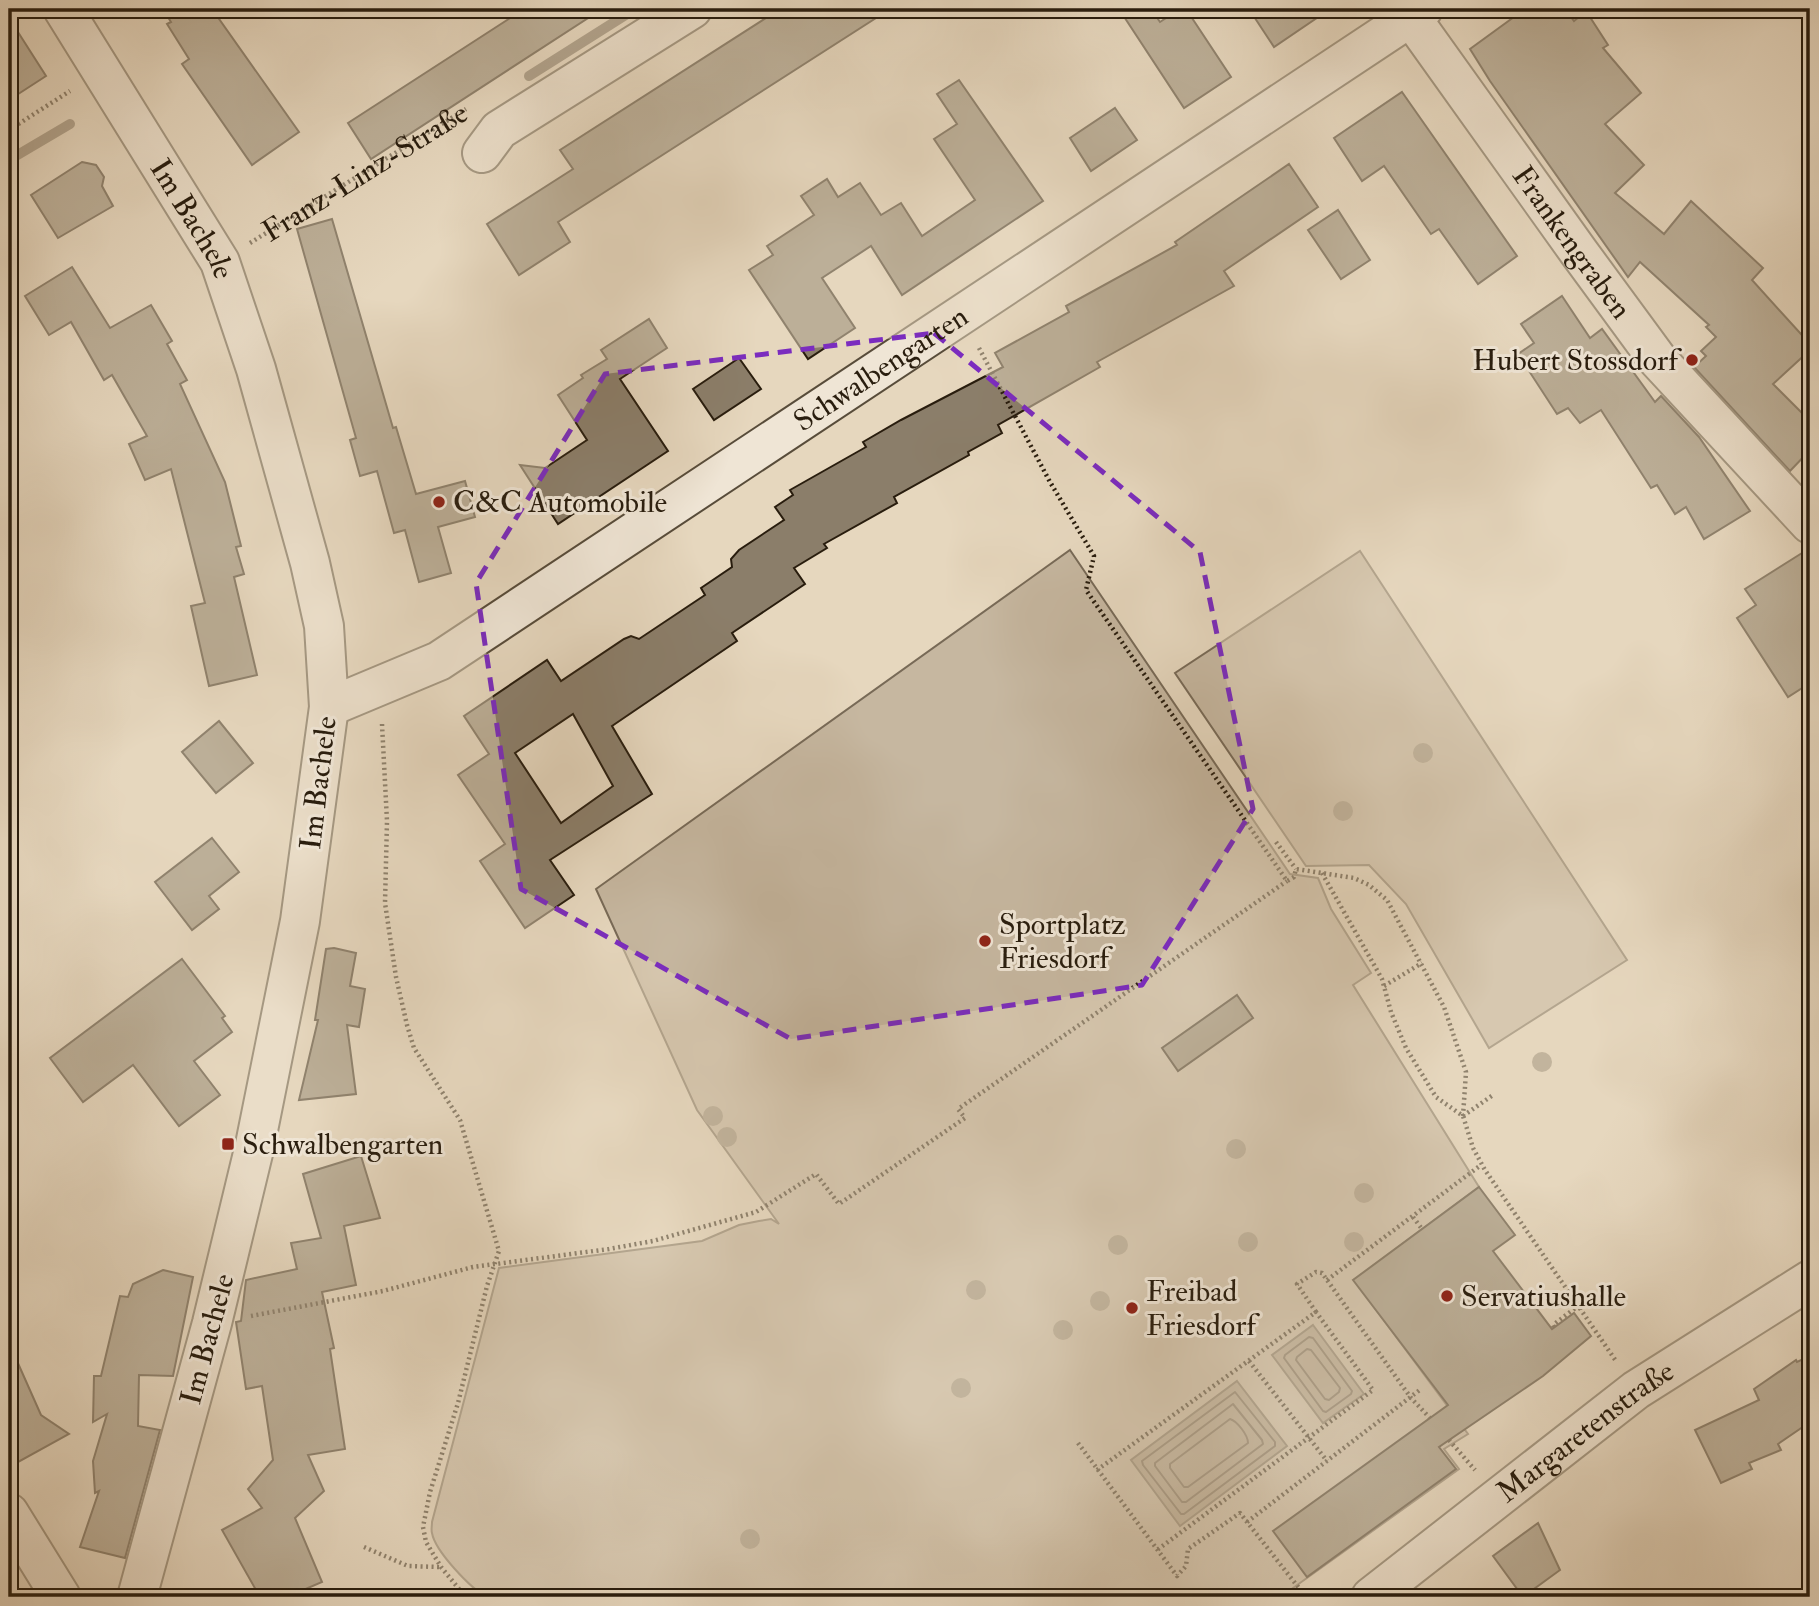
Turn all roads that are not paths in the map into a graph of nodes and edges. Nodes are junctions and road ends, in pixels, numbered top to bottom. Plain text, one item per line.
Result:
1 (63, 9) edge
2 (692, 9) edge
3 (1413, 11) edge
4 (490, 142) road end
5 (1810, 524) edge
6 (329, 707) junction
7 (1810, 1280) edge
8 (9, 1513) edge
9 (61, 1597) edge
10 (137, 1597) edge
11 (1371, 1597) edge

1 - 6 street, Im Bachele
2 - 4 street, Franz-Linz-Straße
3 - 5 street, Frankengraben
3 - 6 street, Schwalbengarten
6 - 10 street, Im Bachele
7 - 11 street, Margaretenstraße
8 - 9 street

